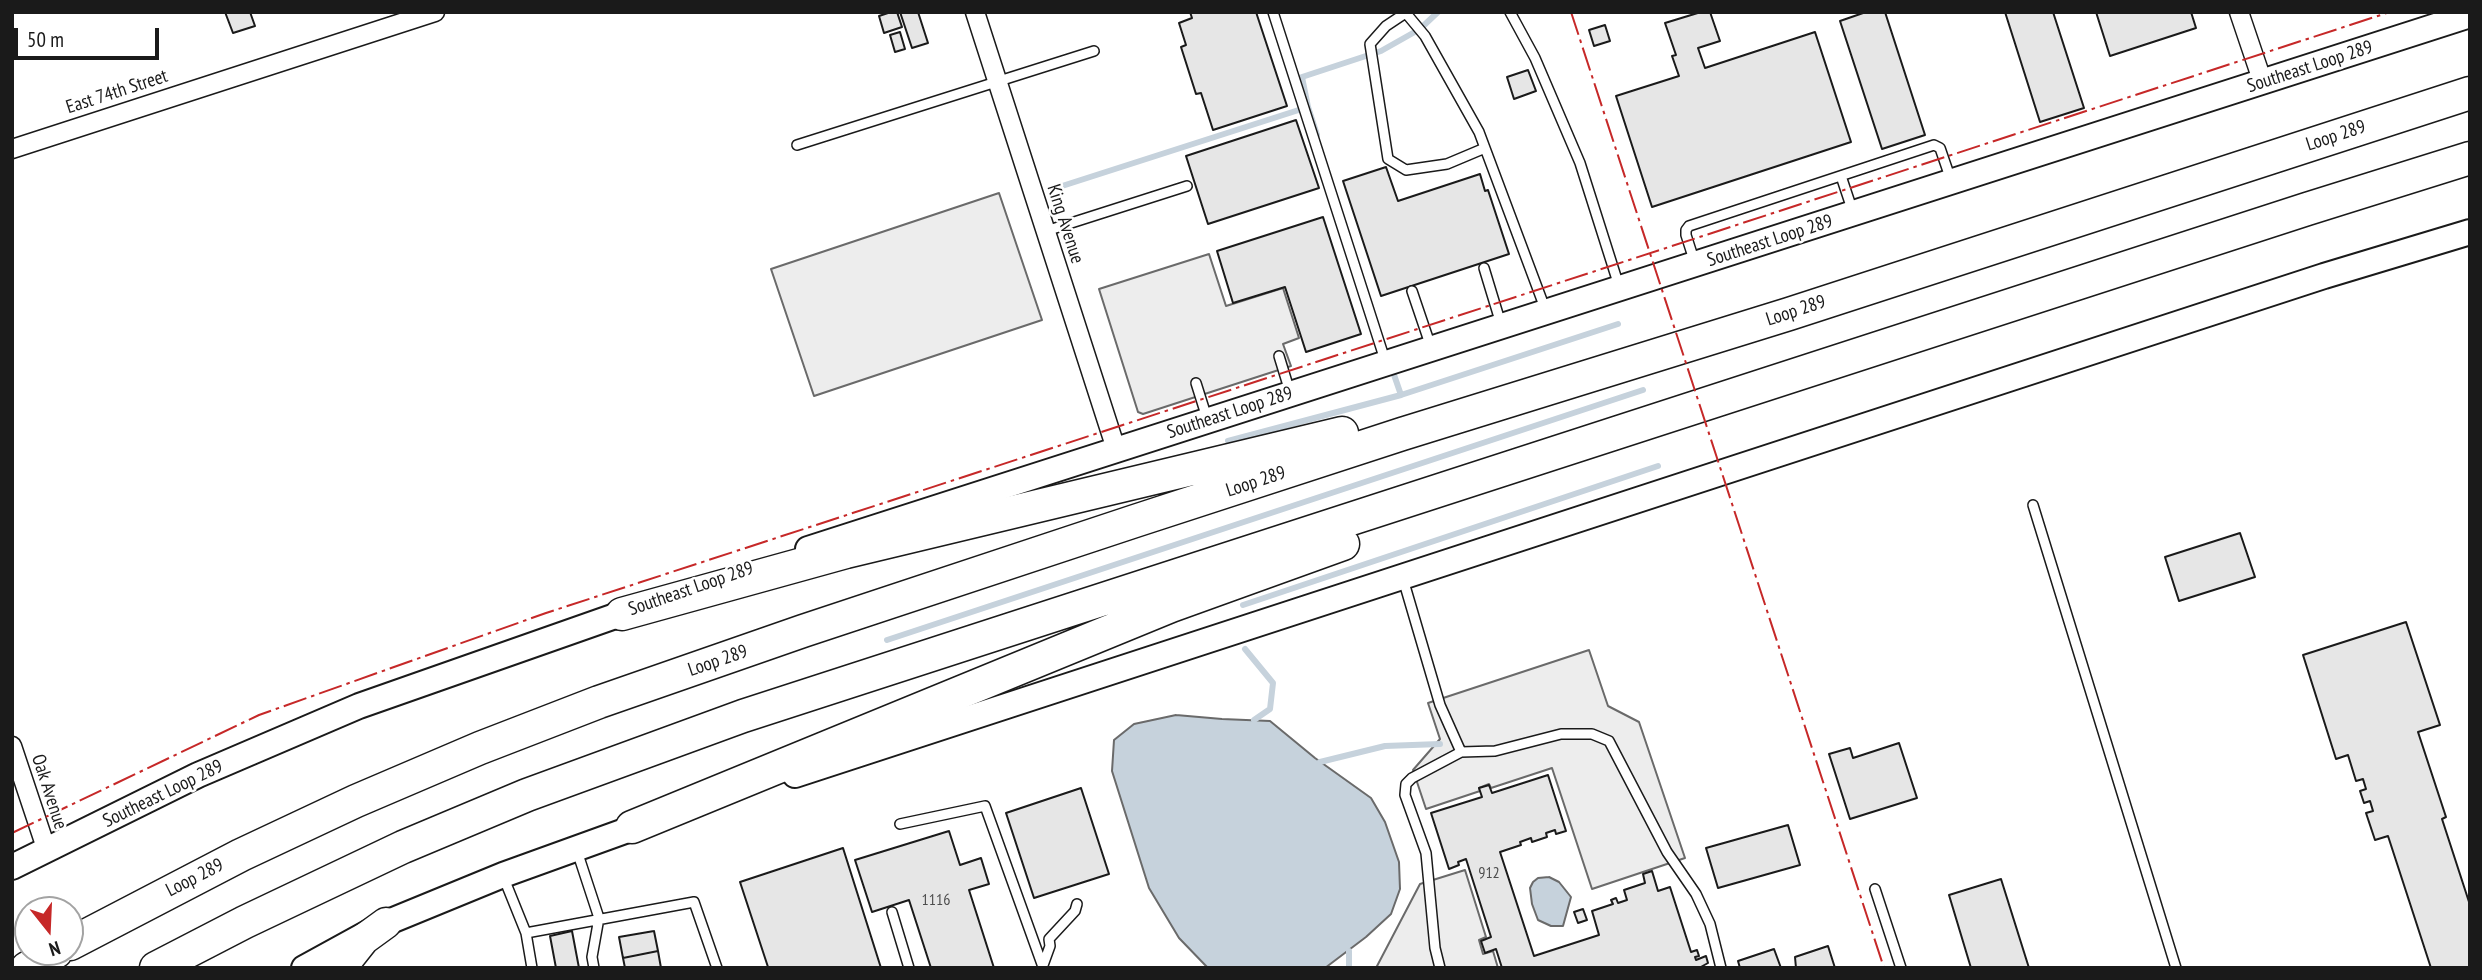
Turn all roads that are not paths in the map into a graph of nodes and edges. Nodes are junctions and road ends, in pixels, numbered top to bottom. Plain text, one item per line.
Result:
1 (435, 12) edge
2 (975, 12) edge
3 (1273, 12) edge
4 (1406, 12) edge
5 (1510, 12) edge
6 (2239, 12) edge
7 (2470, 15) edge
8 (388, 19) edge
9 (1094, 51) dead end
10 (997, 81) junction
11 (2263, 83) junction
12 (2470, 93) edge
13 (797, 145) dead end
14 (1485, 148) junction
15 (12, 149) edge
16 (2470, 158) edge
17 (1841, 176) junction
18 (1952, 182) junction
19 (1187, 186) dead end
20 (1854, 214) junction
21 (1046, 231) junction
22 (2470, 232) edge
23 (1696, 265) junction
24 (1484, 268) dead end
25 (1619, 289) junction
26 (1412, 291) dead end
27 (1546, 313) junction
28 (1789, 314) junction
29 (1502, 327) junction
30 (1432, 349) junction
31 (1279, 356) dead end
32 (1386, 363) junction
33 (1808, 372) junction
34 (1196, 383) dead end
35 (1291, 393) junction
36 (1207, 420) junction
37 (1116, 449) junction
38 (2033, 505) dead end
39 (1402, 577) junction
40 (622, 614) junction
41 (12, 747) edge
42 (1461, 752) junction
43 (901, 824) dead end
44 (632, 827) junction
45 (577, 848) junction
46 (47, 851) junction
47 (12, 867) edge
48 (503, 875) junction
49 (1875, 889) dead end
50 (1077, 904) dead end
51 (892, 912) dead end
52 (599, 918) junction
53 (386, 923) junction
54 (526, 933) junction
55 (84, 937) edge
56 (1043, 967) edge
57 (156, 968) edge
58 (304, 968) edge
59 (341, 968) edge
60 (532, 968) edge
61 (594, 968) edge
62 (717, 968) edge
63 (909, 968) edge
64 (1440, 968) edge
65 (1721, 968) edge
66 (1900, 968) edge
67 (2176, 968) edge

1 - 8 street, East 74th Street
2 - 10 street, King Avenue
3 - 32 lane
4 - 14 lane
4 - 14 lane
5 - 25 lane
6 - 11 street
7 - 11 main road, Southeast Loop 289
8 - 15 street, East 74th Street
9 - 10 lane
10 - 13 lane
10 - 21 street, King Avenue
11 - 18 main road, Southeast Loop 289
12 - 28 highway, Loop 289
14 - 27 lane
16 - 33 highway
17 - 18 lane
17 - 20 lane
17 - 23 lane
18 - 20 main road, Southeast Loop 289
19 - 21 lane
20 - 23 main road, Southeast Loop 289
21 - 37 street, King Avenue
22 - 39 main road
23 - 25 main road, Southeast Loop 289
24 - 29 lane
25 - 27 main road, Southeast Loop 289
26 - 30 lane
27 - 29 main road, Southeast Loop 289
28 - 40 highway
28 - 55 highway, Loop 289
29 - 30 main road, Southeast Loop 289
30 - 32 main road, Southeast Loop 289
31 - 35 lane
32 - 35 main road, Southeast Loop 289
33 - 44 highway
33 - 57 highway
34 - 36 lane
35 - 36 main road, Southeast Loop 289
36 - 37 main road, Southeast Loop 289
37 - 40 main road, Southeast Loop 289
38 - 67 lane
39 - 42 lane
39 - 44 main road
40 - 46 main road, Southeast Loop 289
41 - 46 street, Oak Avenue
42 - 64 lane
42 - 65 lane
43 - 56 lane
44 - 45 main road
45 - 48 main road
45 - 52 lane
46 - 47 main road, Southeast Loop 289
48 - 53 main road
48 - 54 lane
49 - 66 lane
50 - 56 lane
51 - 63 lane
52 - 54 lane
52 - 61 lane
52 - 62 lane
53 - 58 main road
53 - 59 highway
54 - 60 lane

